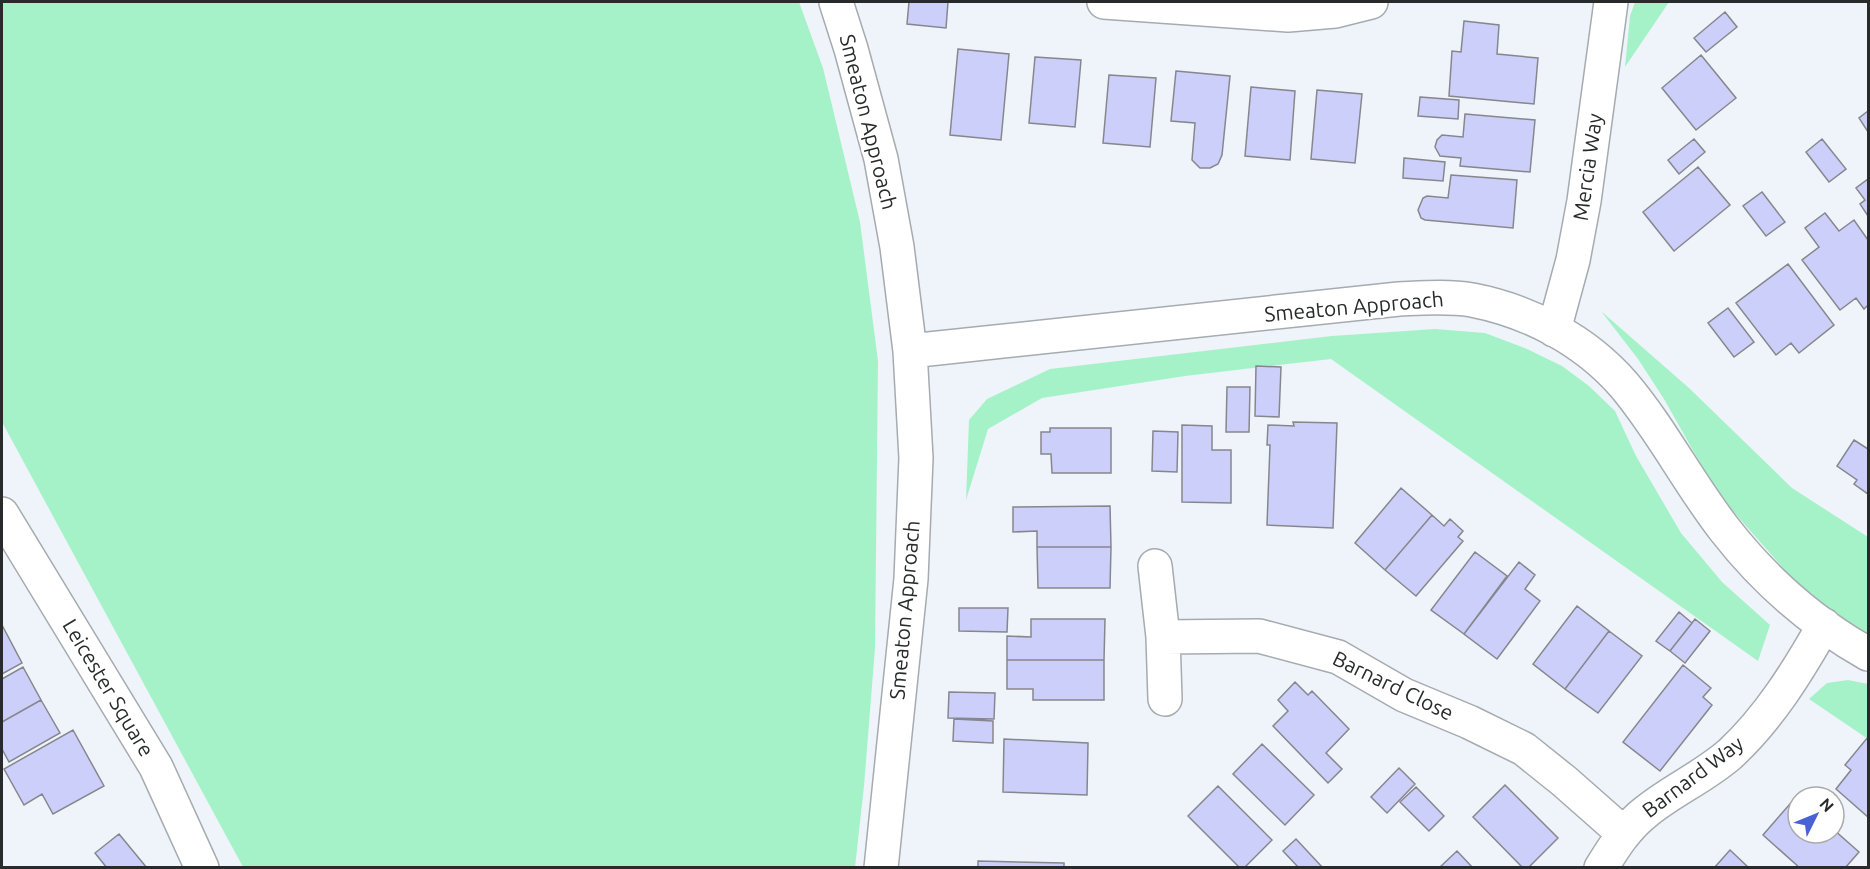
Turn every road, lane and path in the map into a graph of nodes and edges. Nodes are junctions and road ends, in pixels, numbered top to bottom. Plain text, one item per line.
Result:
1 (836, 2) edge
2 (1104, 2) edge
3 (1371, 2) edge
4 (1611, 2) edge
5 (1554, 330) junction
6 (910, 351) junction
7 (2, 514) edge
8 (1155, 566) dead end
9 (1824, 625) junction
10 (1163, 637) junction
11 (1869, 654) edge
12 (1165, 699) dead end
13 (1623, 833) junction
14 (202, 867) edge
15 (881, 867) edge
16 (1601, 867) edge

1 - 6 street, Smeaton Approach
2 - 3 street
4 - 5 street, Mercia Way
5 - 6 street, Smeaton Approach
5 - 9 street, Smeaton Approach
6 - 15 street, Smeaton Approach
7 - 14 street, Leicester Square
8 - 10 street
9 - 11 street, Smeaton Approach
9 - 13 street, Barnard Way
10 - 12 street
10 - 13 street, Barnard Close
13 - 16 street, Barnard Way

